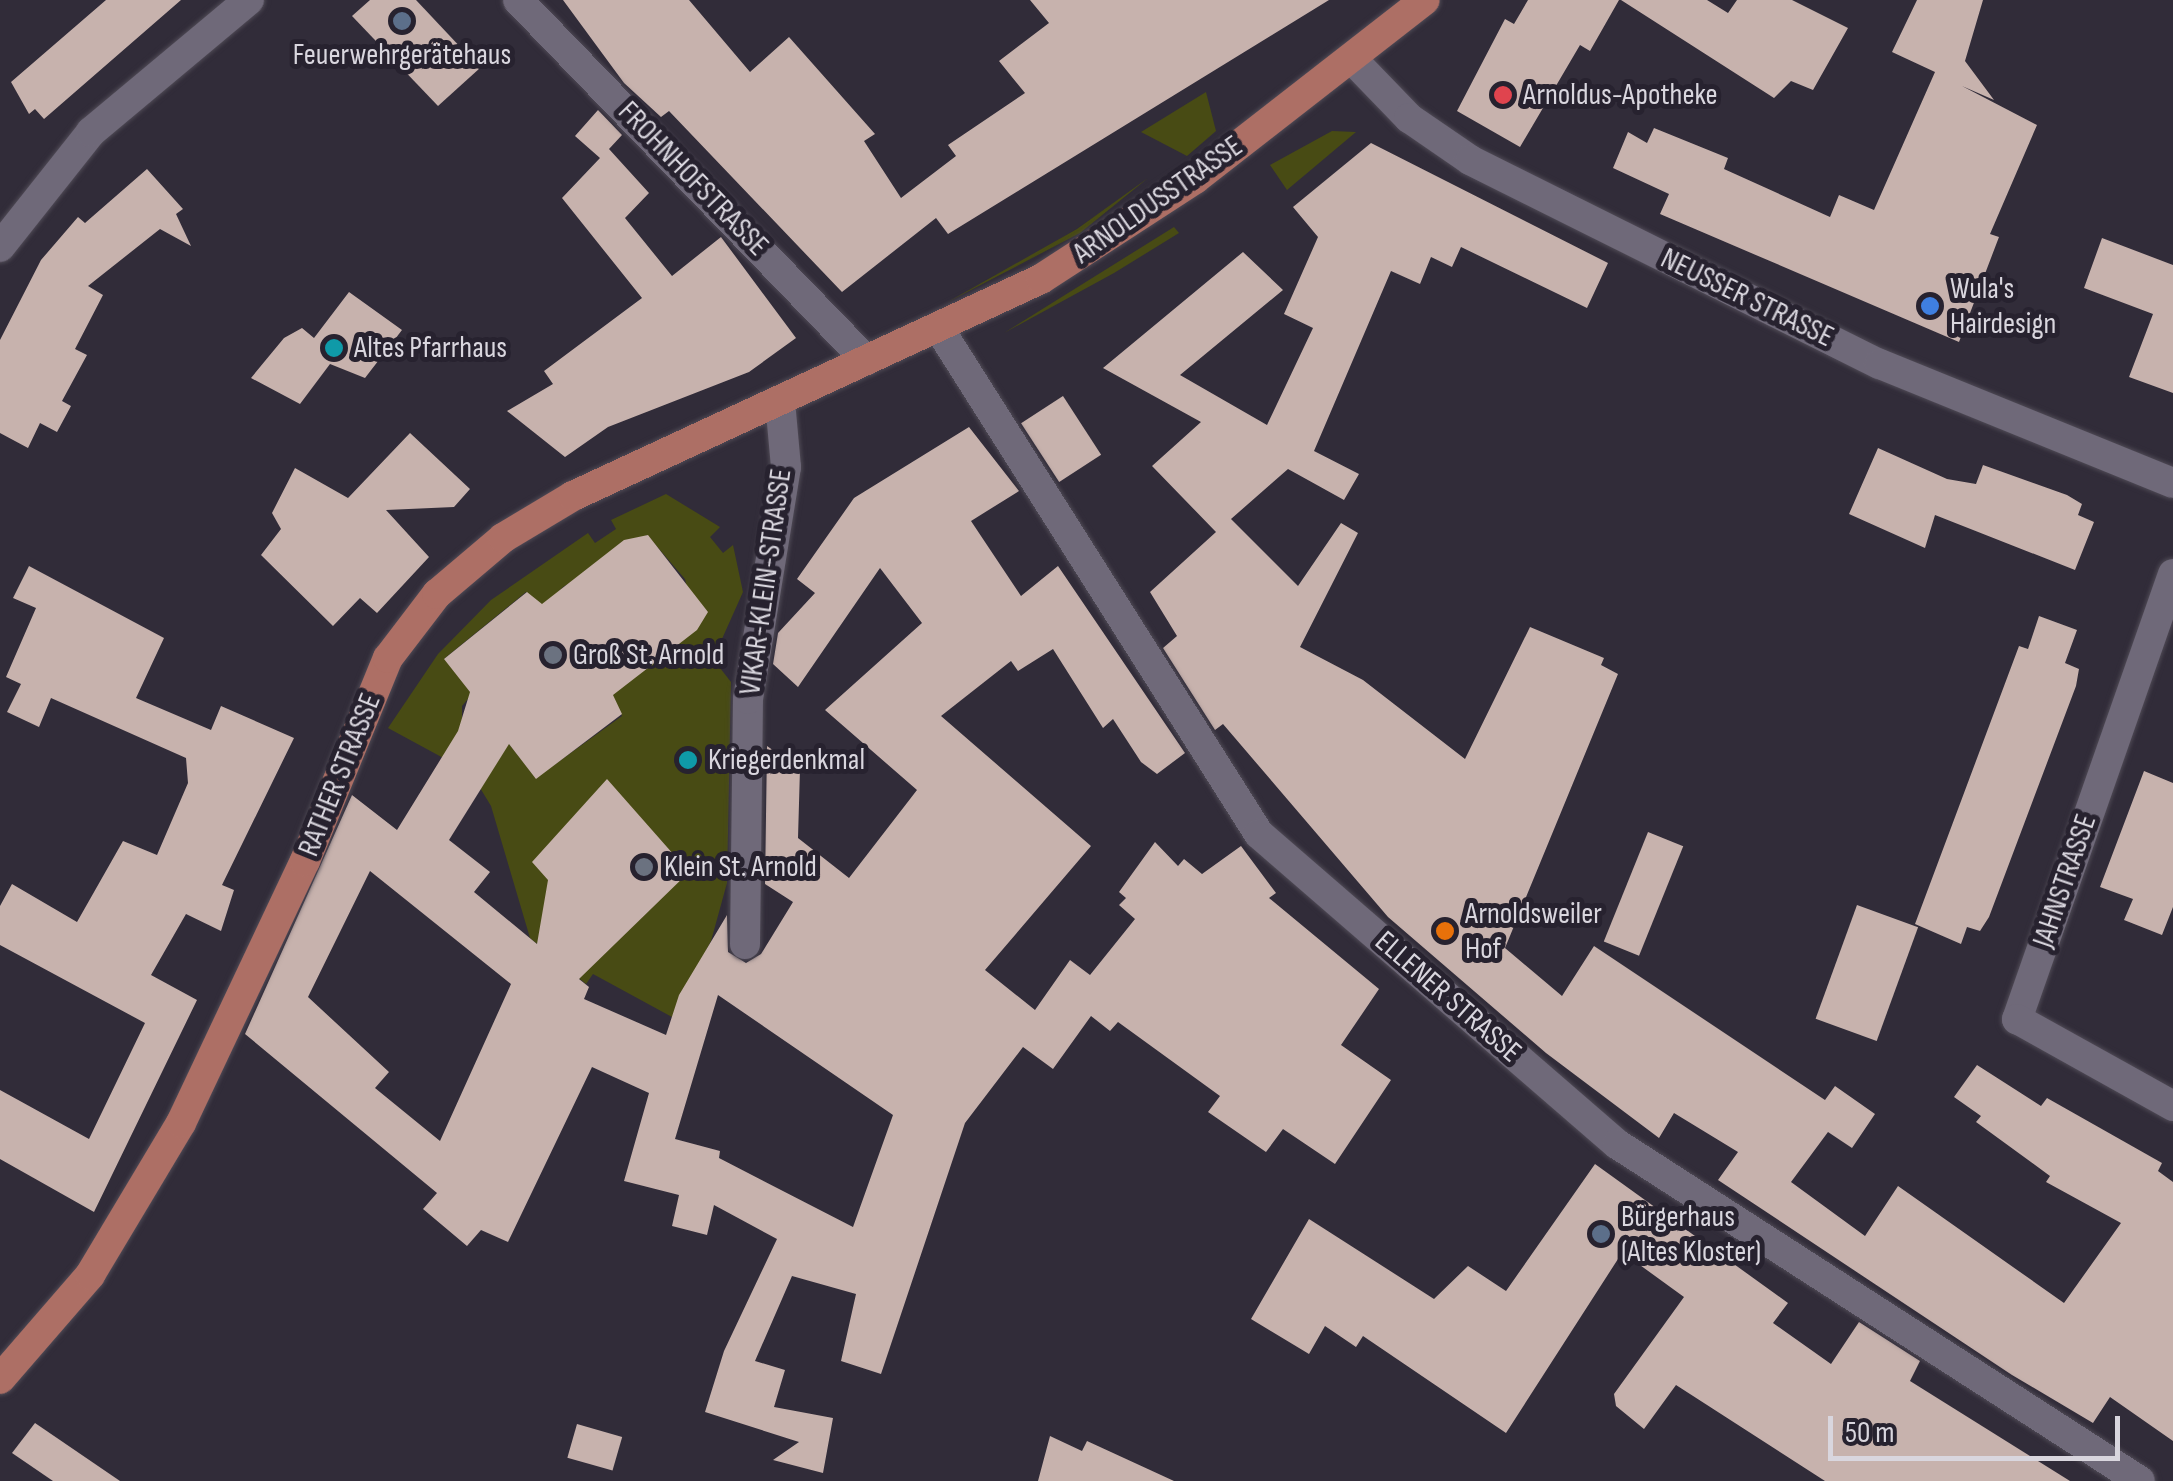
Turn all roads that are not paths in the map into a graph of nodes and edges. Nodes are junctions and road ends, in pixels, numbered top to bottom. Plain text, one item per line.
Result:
1 (249, 0) edge
2 (518, 0) edge
3 (1424, 0) edge
4 (1353, 60) junction
5 (0, 247) edge
6 (940, 330) junction
7 (866, 360) junction
8 (780, 401) junction
9 (2173, 484) edge
10 (2173, 574) edge
11 (746, 944) dead end
12 (2173, 1106) edge
13 (0, 1379) edge
14 (2140, 1481) edge

1 - 5 street
2 - 7 street, FROHNHOFSTRASSE
3 - 4 main road, ARNOLDUSSTRASSE
4 - 6 main road, ARNOLDUSSTRASSE
4 - 9 street, NEUSSER STRASSE
6 - 7 main road, ARNOLDUSSTRASSE
6 - 14 street, ELLENER STRASSE
7 - 8 main road, RATHER STRASSE
8 - 11 street, VIKAR-KLEIN-STRASSE
8 - 13 main road, RATHER STRASSE
10 - 12 street, JAHNSTRASSE

